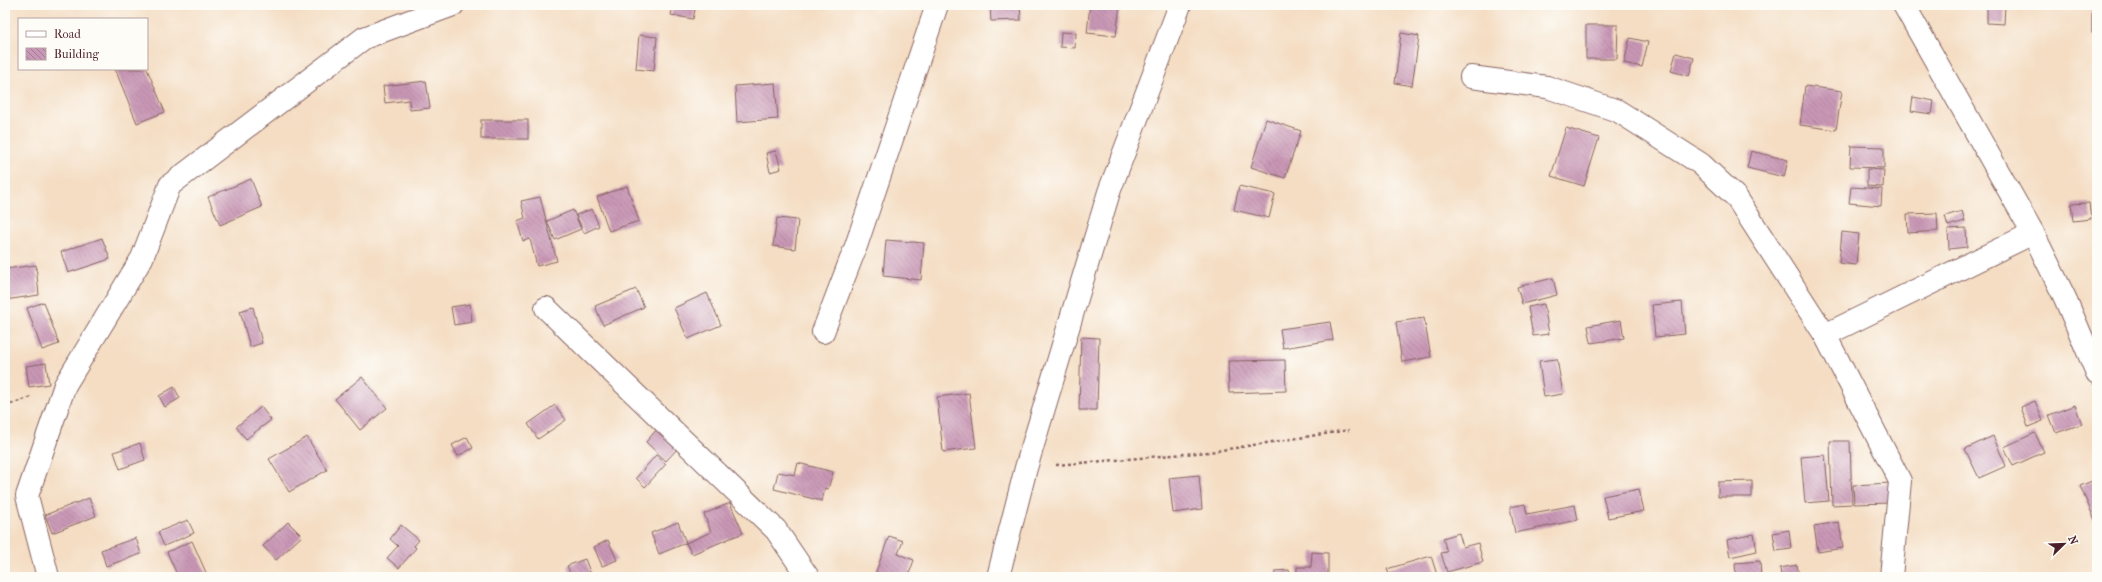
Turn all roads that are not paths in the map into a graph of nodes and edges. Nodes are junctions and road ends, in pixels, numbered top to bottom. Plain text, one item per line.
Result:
1 (453, 5) edge
2 (937, 5) edge
3 (1180, 5) edge
4 (1904, 5) edge
5 (1470, 77) dead end
6 (2033, 233) junction
7 (546, 308) dead end
8 (823, 332) dead end
9 (1825, 335) junction
10 (2097, 373) edge
11 (48, 577) edge
12 (808, 577) edge
13 (998, 577) edge
14 (1891, 577) edge

1 - 11 street
2 - 8 street
3 - 13 street
4 - 6 street
5 - 9 street
6 - 9 street
6 - 10 street
7 - 12 street
9 - 14 street

